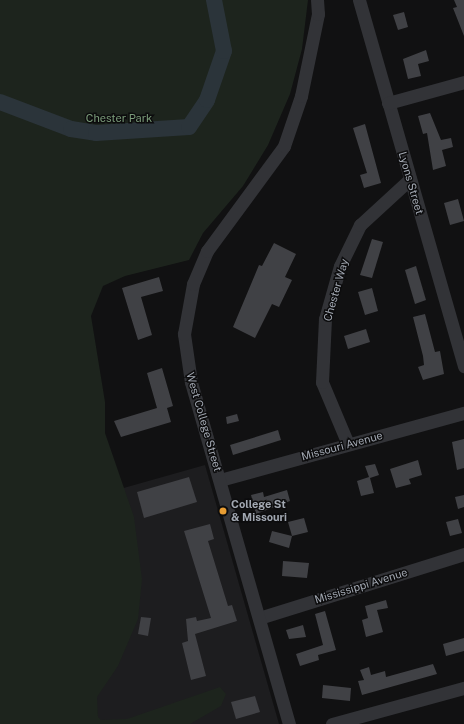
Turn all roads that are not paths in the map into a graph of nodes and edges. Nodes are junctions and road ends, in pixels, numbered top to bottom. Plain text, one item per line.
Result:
1 (316, 0) edge
2 (359, 0) edge
3 (464, 82) edge
4 (388, 103) junction
5 (410, 178) junction
6 (464, 366) edge
7 (464, 414) edge
8 (348, 444) junction
9 (220, 480) junction
10 (464, 554) edge
11 (259, 618) junction
12 (464, 688) edge
13 (289, 724) edge
14 (332, 724) edge

1 - 9 street, West College Street
2 - 4 street, Lyons Street
3 - 4 street
4 - 5 street, Lyons Street
5 - 6 street, Lyons Street
5 - 8 street, Chester Way
7 - 8 street, Missouri Avenue
8 - 9 street, Missouri Avenue
9 - 11 street, West College Street
10 - 11 street, Mississippi Avenue
11 - 13 street, West College Street
12 - 14 street

